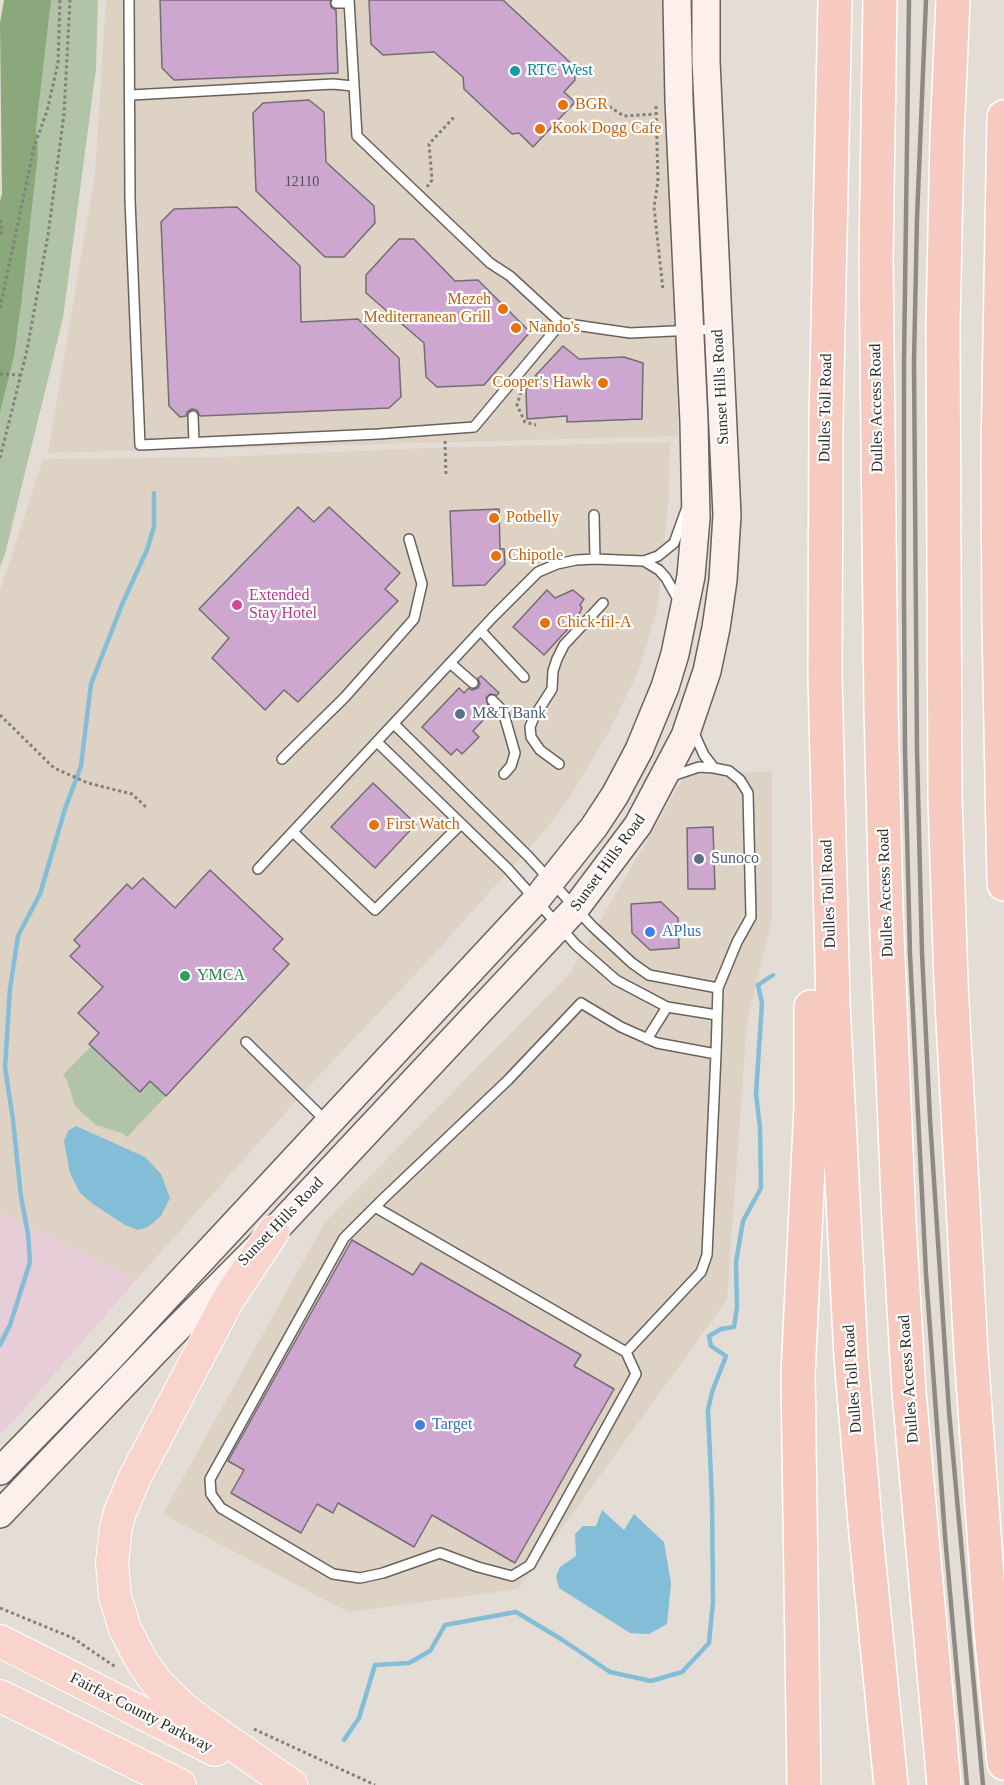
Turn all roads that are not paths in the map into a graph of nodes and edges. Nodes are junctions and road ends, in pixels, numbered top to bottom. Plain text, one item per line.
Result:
1 (129, 0) edge
2 (677, 0) edge
3 (706, 0) edge
4 (835, 0) edge
5 (880, 0) edge
6 (953, 0) edge
7 (349, 2) edge
8 (336, 3) dead end
9 (353, 86) junction
10 (131, 95) junction
11 (1004, 117) edge
12 (561, 322) junction
13 (719, 329) junction
14 (689, 331) junction
15 (193, 416) dead end
16 (194, 442) junction
17 (696, 482) junction
18 (594, 515) dead end
19 (409, 539) dead end
20 (595, 559) junction
21 (644, 561) junction
22 (603, 603) dead end
23 (685, 613) junction
24 (481, 631) junction
25 (450, 663) junction
26 (524, 677) dead end
27 (473, 683) dead end
28 (492, 700) dead end
29 (690, 722) junction
30 (394, 724) junction
31 (826, 737) junction
32 (377, 742) junction
33 (282, 759) dead end
34 (559, 764) dead end
35 (714, 768) junction
36 (504, 774) dead end
37 (664, 778) junction
38 (460, 825) junction
39 (292, 832) junction
40 (258, 869) dead end
41 (1004, 884) edge
42 (543, 890) junction
43 (568, 917) junction
44 (718, 988) junction
45 (667, 1007) junction
46 (717, 1015) junction
47 (647, 1039) junction
48 (246, 1042) dead end
49 (716, 1054) junction
50 (328, 1123) junction
51 (375, 1207) junction
52 (273, 1232) junction
53 (626, 1352) junction
54 (0, 1472) edge
55 (0, 1514) edge
56 (0, 1641) edge
57 (0, 1696) edge
58 (1004, 1763) edge
59 (180, 1785) edge
60 (282, 1785) edge
61 (291, 1785) edge
62 (804, 1785) edge
63 (891, 1785) edge
64 (944, 1785) edge

1 - 10 lane
2 - 14 main road, Sunset Hills Road
3 - 13 main road, Sunset Hills Road
4 - 31 highway, Dulles Toll Road
5 - 64 highway, Dulles Access Road
6 - 58 highway
7 - 8 lane
7 - 9 lane
9 - 10 lane
9 - 12 lane
10 - 16 lane
11 - 41 highway
12 - 14 lane
12 - 16 lane
13 - 14 lane
13 - 29 main road, Sunset Hills Road
14 - 17 main road, Sunset Hills Road
15 - 16 lane
17 - 21 lane
17 - 23 main road, Sunset Hills Road
18 - 20 lane
19 - 33 lane
20 - 21 lane
20 - 24 lane
21 - 23 lane
22 - 34 lane
23 - 42 main road, Sunset Hills Road
24 - 25 lane
24 - 26 lane
25 - 27 lane
25 - 30 lane
28 - 36 lane
29 - 35 lane
29 - 37 main road, Sunset Hills Road
30 - 32 lane
30 - 42 lane
31 - 62 highway
31 - 63 highway, Dulles Toll Road
32 - 38 lane
32 - 39 lane
35 - 37 lane
35 - 44 lane
37 - 43 main road, Sunset Hills Road
38 - 39 lane
38 - 42 lane
39 - 40 lane
42 - 43 lane
42 - 43 lane
42 - 50 main road, Sunset Hills Road
43 - 44 lane
43 - 45 lane
43 - 52 main road, Sunset Hills Road
44 - 46 lane
45 - 46 lane
45 - 47 lane
46 - 49 lane
47 - 49 lane
47 - 51 lane
48 - 50 lane
49 - 53 lane
50 - 54 main road, Sunset Hills Road
51 - 53 lane
51 - 53 lane
52 - 55 main road, Sunset Hills Road
52 - 61 highway
56 - 60 highway, Fairfax County Parkway
57 - 59 highway

